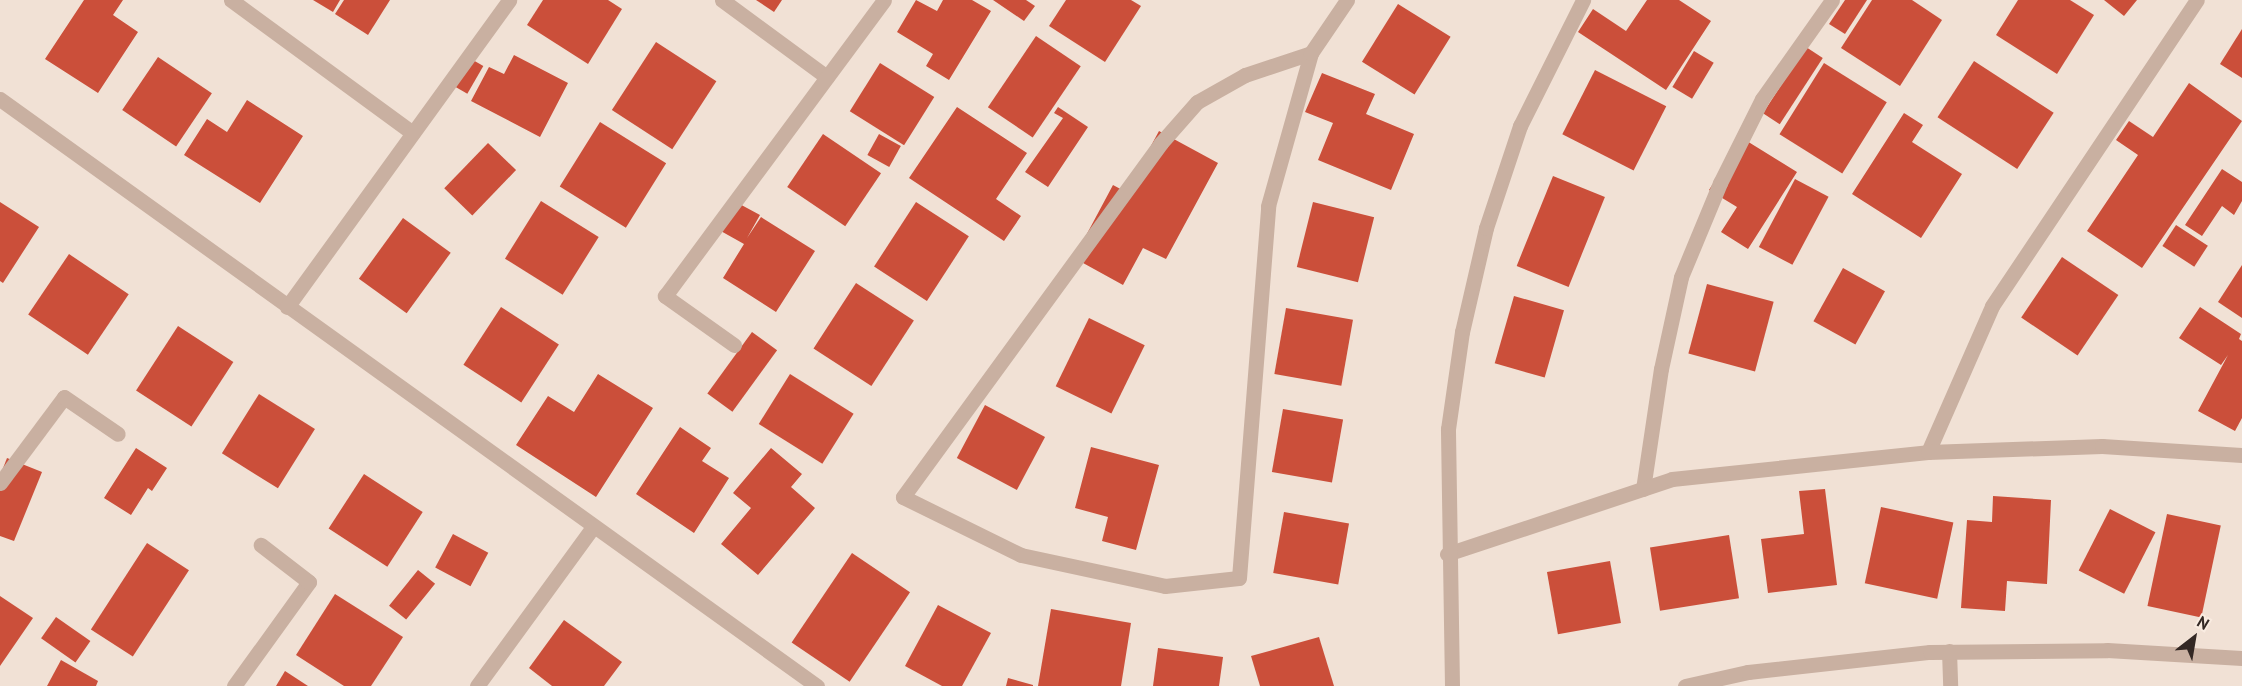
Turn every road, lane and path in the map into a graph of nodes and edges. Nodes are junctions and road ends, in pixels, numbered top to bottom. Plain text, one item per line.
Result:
1 (231, 0) edge
2 (509, 0) edge
3 (722, 0) edge
4 (884, 0) edge
5 (1347, 0) edge
6 (1583, 0) edge
7 (1832, 0) edge
8 (2197, 0) edge
9 (1311, 53) junction
10 (827, 78) junction
11 (0, 99) edge
12 (413, 133) junction
13 (287, 307) junction
14 (734, 345) dead end
15 (118, 434) dead end
16 (1928, 452) junction
17 (2242, 455) edge
18 (0, 483) edge
19 (1643, 489) junction
20 (593, 527) junction
21 (261, 545) dead end
22 (1447, 554) junction
23 (1949, 651) junction
24 (2242, 657) edge
25 (234, 686) edge
26 (477, 686) edge
27 (817, 686) edge
28 (1452, 686) edge
29 (1685, 686) edge
30 (1950, 686) edge

1 - 12 street
2 - 12 street
3 - 10 street
4 - 10 street
5 - 9 street
6 - 22 street
7 - 19 street
8 - 16 street
9 - 9 street
10 - 14 street
11 - 13 street
12 - 13 street
13 - 20 street
15 - 18 street
16 - 17 street
16 - 19 street
19 - 22 street
20 - 26 street
20 - 27 street
21 - 25 street
22 - 28 street
23 - 24 street
23 - 29 street
23 - 30 street

